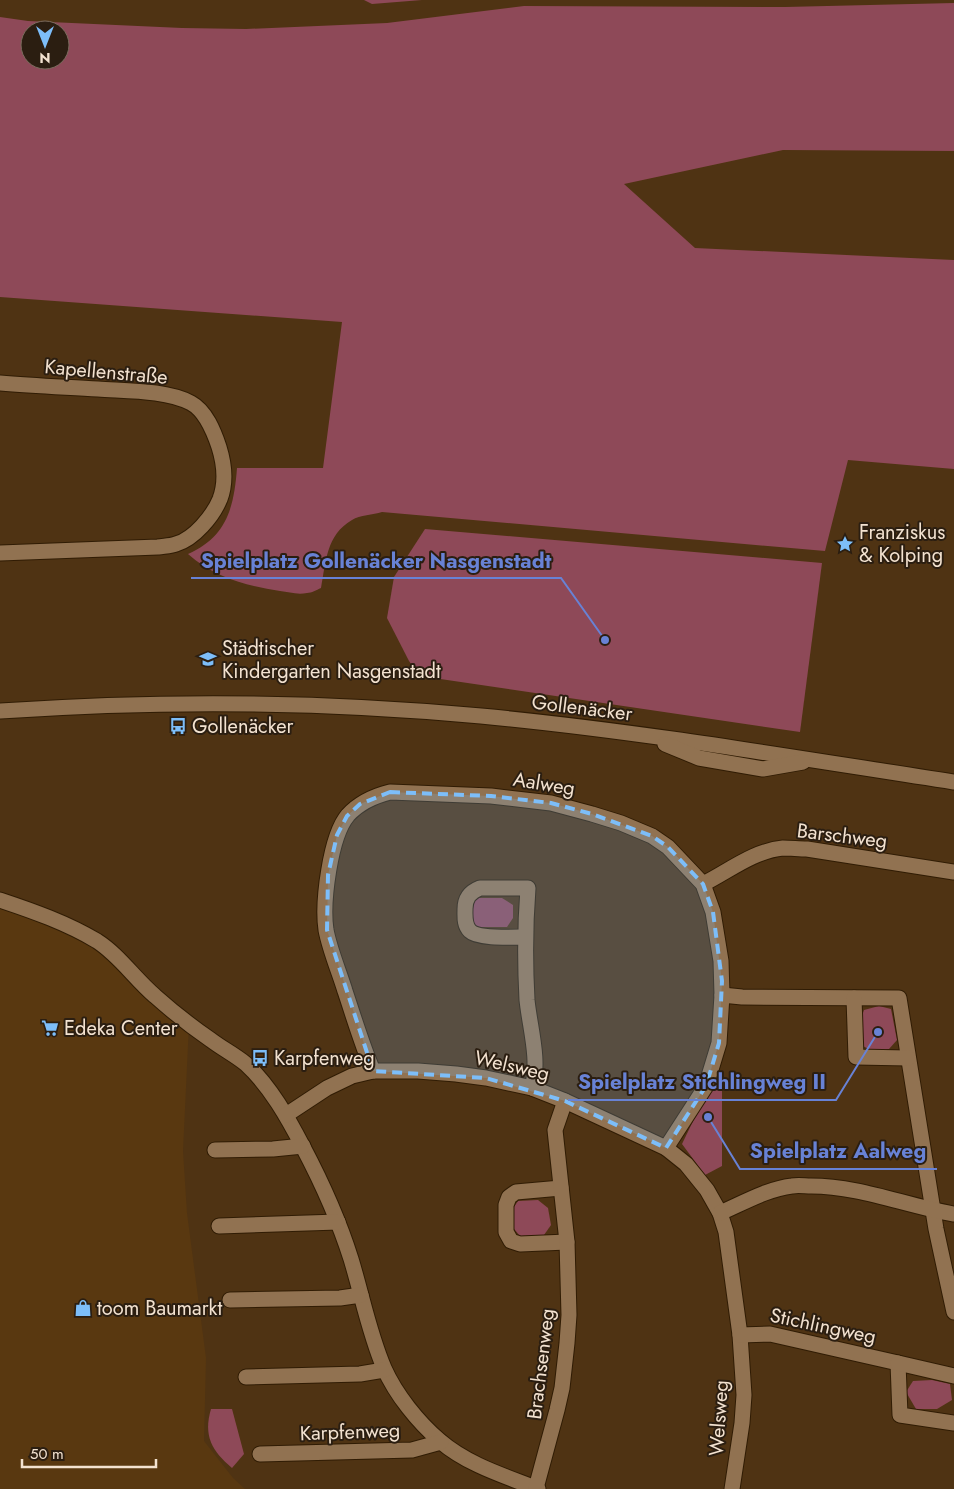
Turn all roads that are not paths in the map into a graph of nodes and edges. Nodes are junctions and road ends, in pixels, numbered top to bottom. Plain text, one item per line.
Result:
1 (0, 383) edge
2 (0, 553) edge
3 (0, 711) edge
4 (954, 782) edge
5 (954, 872) edge
6 (703, 884) junction
7 (0, 900) edge
8 (524, 937) junction
9 (722, 995) junction
10 (854, 998) junction
11 (908, 1058) junction
12 (373, 1071) junction
13 (532, 1088) junction
14 (565, 1101) junction
15 (286, 1115) junction
16 (303, 1146) junction
17 (666, 1148) junction
18 (215, 1150) dead end
19 (561, 1188) junction
20 (934, 1211) junction
21 (720, 1213) junction
22 (954, 1214) edge
23 (338, 1222) junction
24 (219, 1226) dead end
25 (567, 1242) junction
26 (361, 1295) junction
27 (230, 1300) dead end
28 (954, 1312) edge
29 (740, 1334) junction
30 (898, 1363) junction
31 (384, 1370) junction
32 (954, 1376) edge
33 (246, 1377) dead end
34 (954, 1423) edge
35 (441, 1442) junction
36 (260, 1454) dead end
37 (537, 1489) edge
38 (732, 1489) edge

1 - 2 street, Kapellenstraße
3 - 4 street, Gollenäcker
5 - 6 street, Barschweg
6 - 9 street, Aalweg
6 - 12 street, Aalweg
7 - 15 street, Karpfenweg
8 - 8 street
8 - 13 street
9 - 10 street
9 - 17 street, Aalweg
10 - 11 street
10 - 11 street
11 - 20 street
12 - 13 street, Welsweg
12 - 15 street, Welsweg
13 - 14 street, Welsweg
14 - 17 street, Welsweg
14 - 19 street, Brachsenweg
15 - 16 street, Karpfenweg
16 - 18 street
16 - 23 street, Karpfenweg
17 - 21 street, Welsweg
19 - 25 street, Brachsenweg
19 - 25 street
20 - 21 street
20 - 22 street
20 - 28 street
21 - 29 street, Welsweg
23 - 24 street
23 - 26 street, Karpfenweg
25 - 37 street, Brachsenweg
26 - 27 street
26 - 31 street, Karpfenweg
29 - 30 street, Stichlingweg
29 - 38 street, Welsweg
30 - 32 street, Stichlingweg
30 - 34 street, Stichlingweg
31 - 33 street
31 - 35 street, Karpfenweg
35 - 36 street, Karpfenweg
35 - 37 street, Karpfenweg

